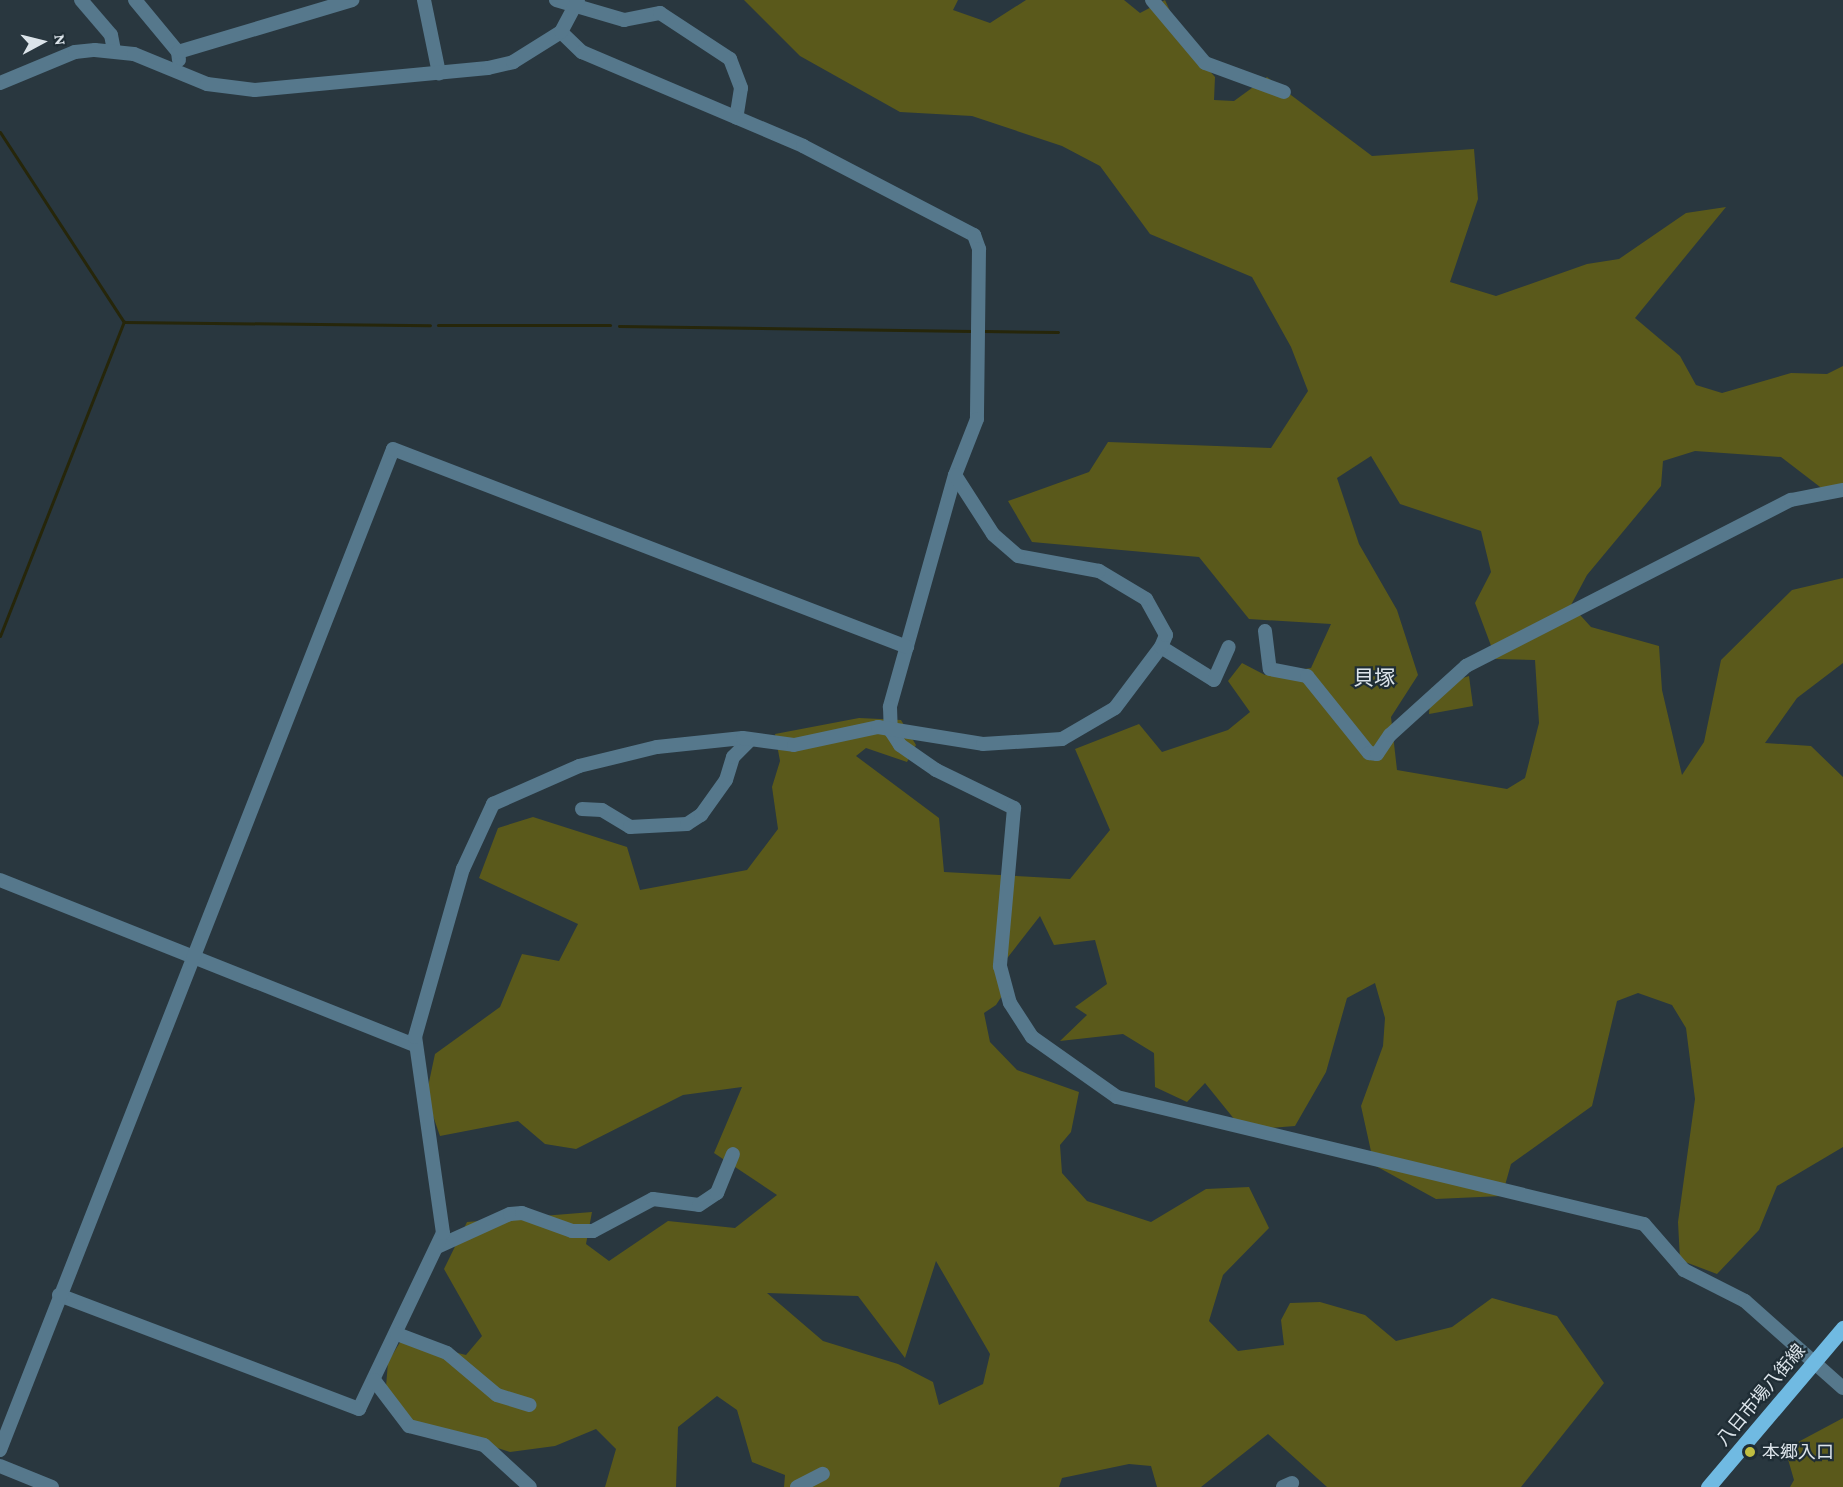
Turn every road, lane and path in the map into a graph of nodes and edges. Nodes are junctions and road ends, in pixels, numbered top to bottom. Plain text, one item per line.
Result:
1 (81, 0) edge
2 (135, 0) edge
3 (352, 0) edge
4 (424, 0) edge
5 (556, 0) edge
6 (1152, 0) edge
7 (576, 4) edge
8 (561, 32) junction
9 (114, 51) junction
10 (178, 52) junction
11 (179, 71) junction
12 (439, 73) junction
13 (0, 83) edge
14 (1284, 92) dead end
15 (736, 118) junction
16 (955, 475) junction
17 (1843, 490) edge
18 (1265, 630) dead end
19 (907, 647) junction
20 (1161, 647) junction
21 (1229, 647) dead end
22 (891, 731) junction
23 (750, 740) junction
24 (582, 809) dead end
25 (0, 880) edge
26 (191, 956) junction
27 (414, 1045) junction
28 (733, 1154) dead end
29 (439, 1246) junction
30 (59, 1295) junction
31 (1843, 1328) edge
32 (398, 1334) junction
33 (1814, 1362) junction
34 (374, 1380) junction
35 (1843, 1388) edge
36 (530, 1405) dead end
37 (0, 1450) edge
38 (0, 1466) edge
39 (823, 1474) dead end
40 (52, 1487) edge
41 (530, 1487) edge
42 (797, 1487) edge
43 (1708, 1487) edge

1 - 9 street
2 - 10 street
3 - 10 street
4 - 12 street
5 - 7 street
6 - 14 street
7 - 8 street
7 - 15 street
8 - 12 street
8 - 15 street
9 - 11 street
9 - 13 street
10 - 11 street
11 - 12 street
15 - 16 street
16 - 19 street
16 - 20 street
17 - 18 street
19 - 22 street
19 - 26 street
20 - 21 street
20 - 22 street
22 - 23 street
22 - 33 street
23 - 24 street
23 - 27 street
25 - 26 street
26 - 27 street
26 - 30 street
27 - 29 street
28 - 29 street
29 - 32 street
30 - 34 street
30 - 37 street
31 - 33 main road, 八日市場八街線
32 - 34 street
32 - 36 street
33 - 35 street
33 - 43 main road, 八日市場八街線
34 - 41 street
38 - 40 street
39 - 42 street

